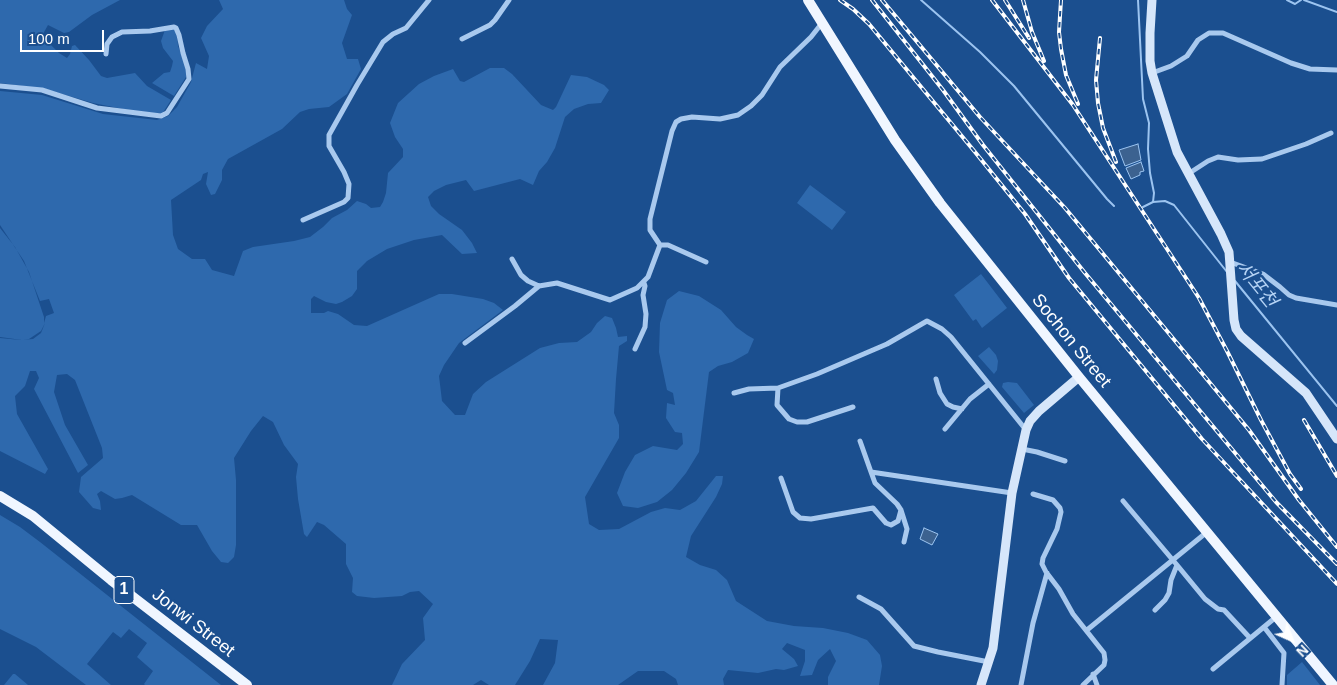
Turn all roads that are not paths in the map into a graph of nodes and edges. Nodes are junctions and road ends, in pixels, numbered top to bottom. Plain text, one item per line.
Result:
1 (429, 0) edge
2 (509, 0) edge
3 (808, 0) edge
4 (1152, 0) edge
5 (822, 23) junction
6 (462, 39) dead end
7 (106, 54) dead end
8 (1337, 70) edge
9 (1152, 73) junction
10 (0, 86) edge
11 (1331, 133) dead end
12 (1188, 174) junction
13 (303, 220) dead end
14 (660, 245) junction
15 (512, 259) dead end
16 (706, 262) dead end
17 (1230, 264) junction
18 (644, 283) junction
19 (539, 286) junction
20 (1337, 305) edge
21 (465, 343) dead end
22 (635, 349) dead end
23 (1079, 377) junction
24 (936, 379) dead end
25 (989, 384) junction
26 (778, 388) junction
27 (734, 393) dead end
28 (854, 407) dead end
29 (962, 409) junction
30 (945, 430) dead end
31 (1026, 430) junction
32 (1337, 439) edge
33 (860, 441) dead end
34 (1022, 449) junction
35 (1065, 461) dead end
36 (870, 472) junction
37 (781, 478) dead end
38 (1012, 493) junction
39 (1033, 494) dead end
40 (0, 496) edge
41 (1123, 500) dead end
42 (0, 504) edge
43 (901, 510) junction
44 (1207, 532) junction
45 (904, 542) dead end
46 (1175, 563) junction
47 (1047, 573) junction
48 (859, 597) dead end
49 (1154, 610) dead end
50 (1277, 617) junction
51 (1264, 627) junction
52 (1087, 630) junction
53 (1250, 638) junction
54 (989, 662) junction
55 (1213, 670) dead end
56 (1093, 674) junction
57 (984, 683) edge
58 (238, 685) edge
59 (247, 685) edge
60 (1021, 685) edge
61 (1083, 685) edge
62 (1097, 685) edge
63 (1282, 685) edge
64 (1333, 685) edge

1 - 13 street
2 - 6 street
3 - 5 main road, Sochon Street
4 - 9 street
5 - 14 street
5 - 23 main road, Sochon Street
7 - 10 street
8 - 9 street
9 - 12 street
11 - 12 street
12 - 17 street
14 - 16 street
14 - 18 street
15 - 19 street
17 - 20 street
17 - 32 street
18 - 19 street
18 - 22 street
19 - 21 street
23 - 31 street
23 - 44 main road, Sochon Street
24 - 29 street
25 - 26 street
25 - 29 street
25 - 31 street
26 - 27 street
26 - 28 street
29 - 30 street
31 - 34 street
33 - 36 street
34 - 35 street
34 - 38 street
36 - 38 street
36 - 43 street
37 - 43 street
38 - 54 street
39 - 47 street
40 - 59 main road, Jonwi Street / 1
41 - 46 street
42 - 58 main road, Jonwi Street / 1
43 - 45 street
44 - 46 street
44 - 50 main road, Sochon Street
46 - 49 street
46 - 52 street
46 - 53 street
47 - 52 street
47 - 60 street
48 - 54 street
50 - 51 street
50 - 64 main road, Sochon Street
51 - 53 street
51 - 63 street
52 - 56 street
53 - 55 street
54 - 57 street
56 - 61 street
56 - 62 street

